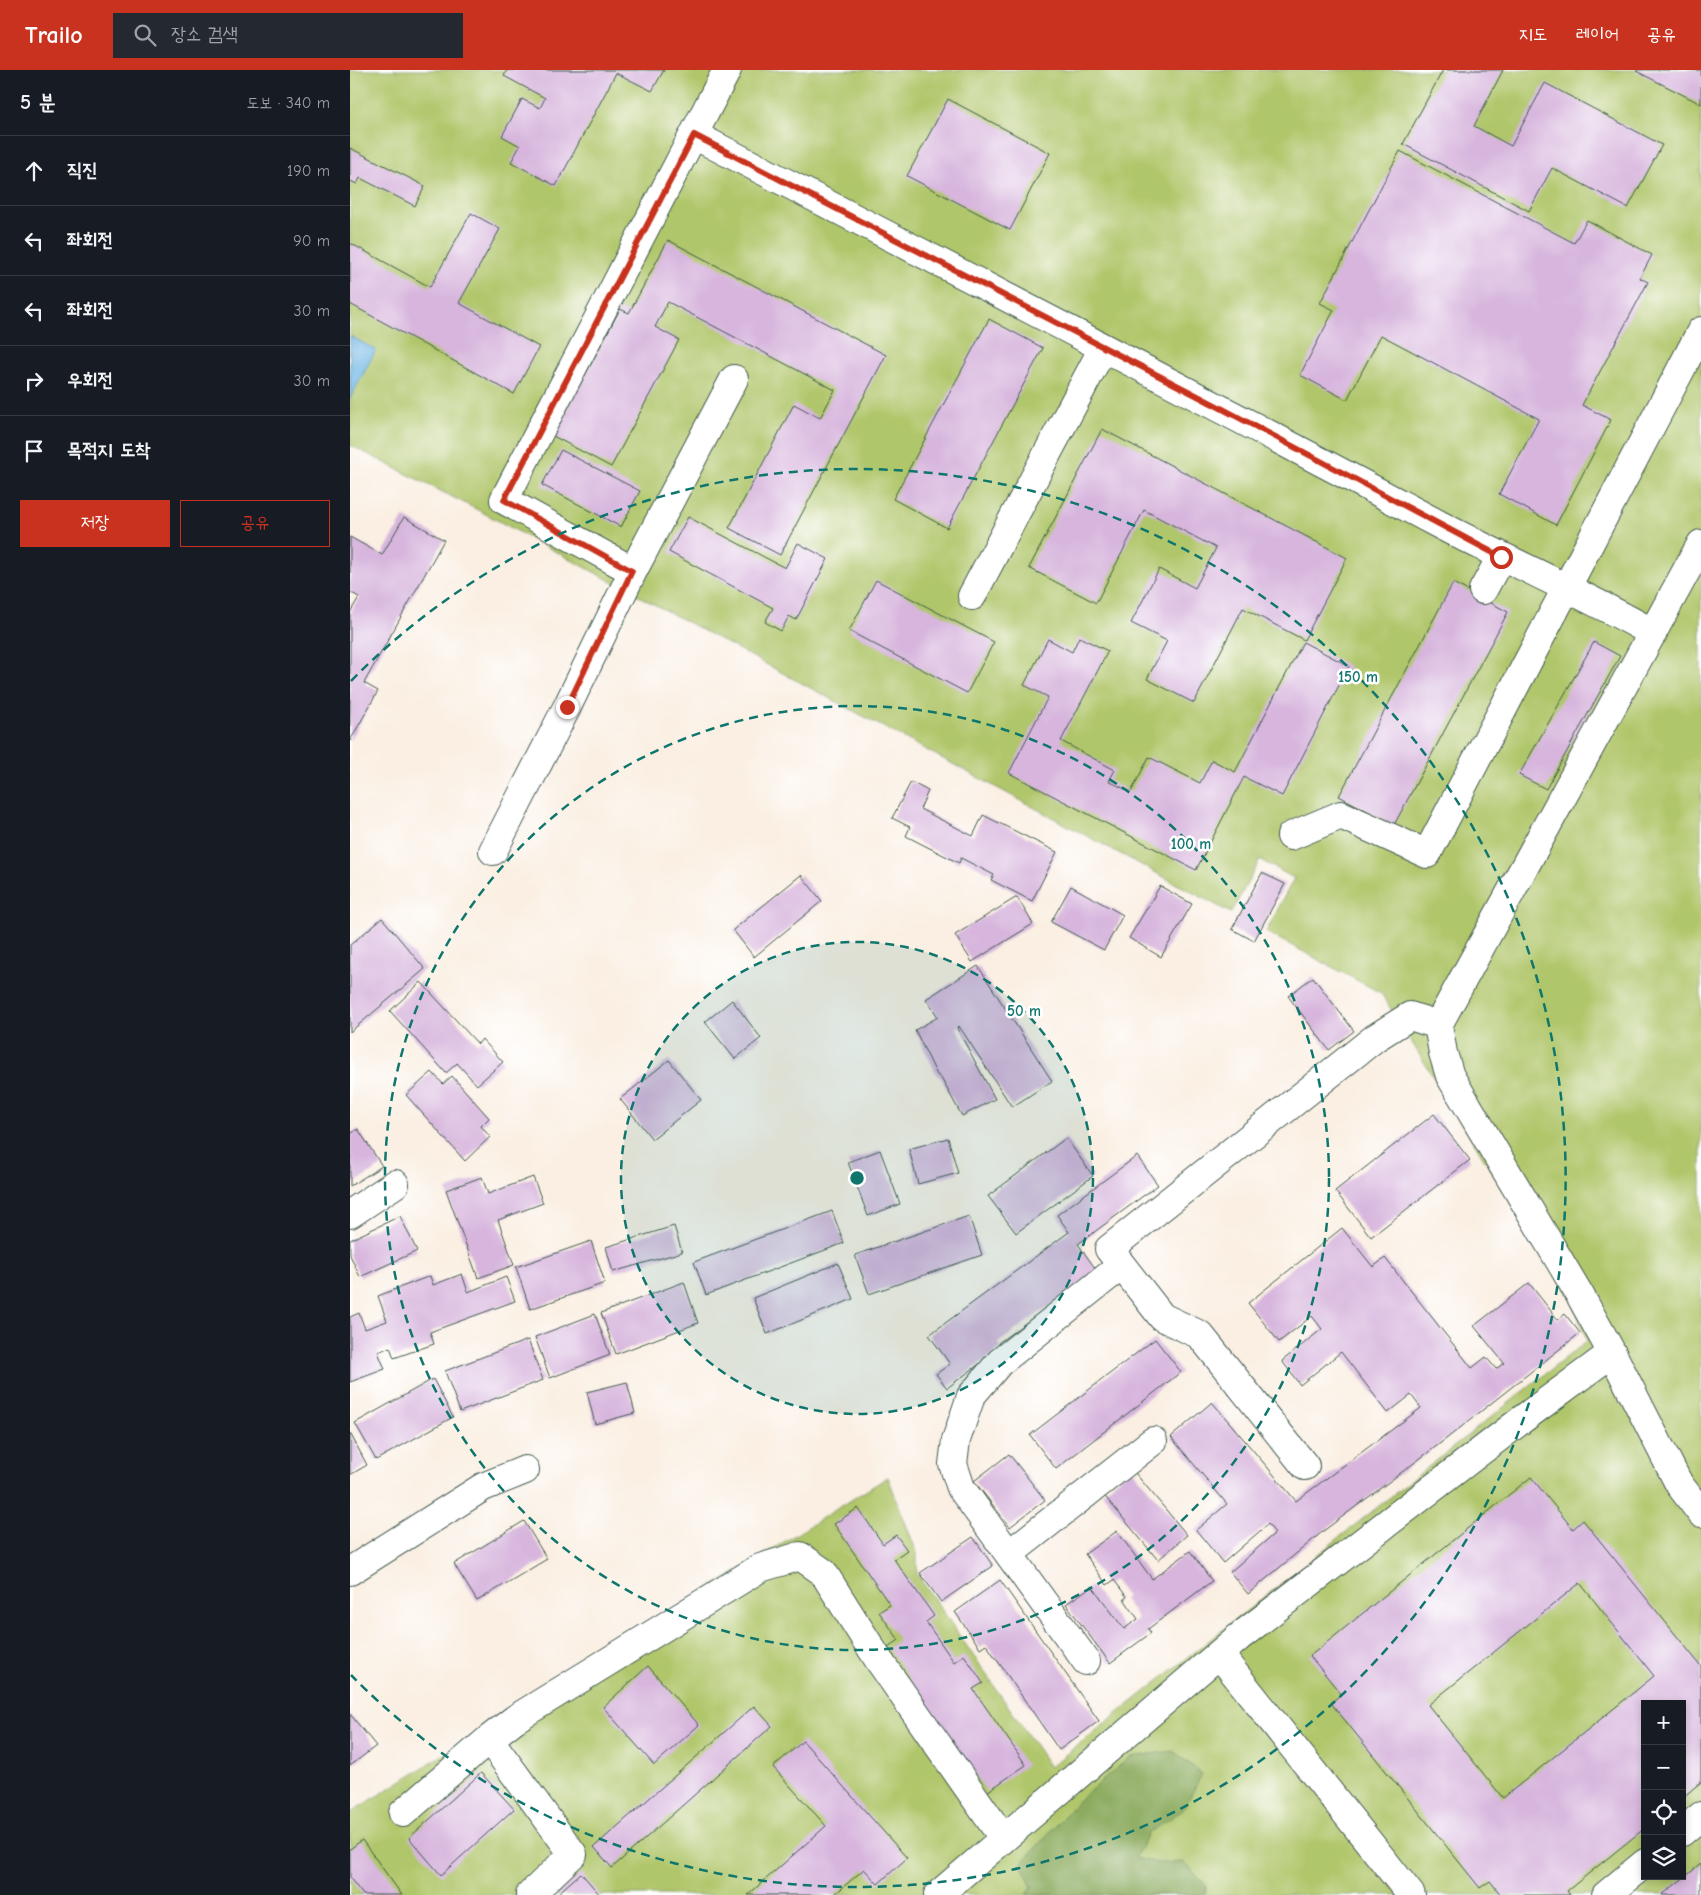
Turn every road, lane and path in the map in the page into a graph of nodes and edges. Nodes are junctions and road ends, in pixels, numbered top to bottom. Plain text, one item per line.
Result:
1 (727, 70) edge
2 (694, 135) junction
3 (1701, 331) edge
4 (1103, 348) junction
5 (734, 379) dead end
6 (1701, 544) edge
7 (1501, 557) junction
8 (632, 571) junction
9 (1567, 587) junction
10 (1483, 590) dead end
11 (972, 596) dead end
12 (1653, 633) junction
13 (1290, 836) dead end
14 (493, 850) dead end
15 (1438, 1025) junction
16 (395, 1184) dead end
17 (350, 1214) edge
18 (1121, 1266) junction
19 (1612, 1353) junction
20 (1153, 1441) dead end
21 (1305, 1466) dead end
22 (525, 1470) dead end
23 (1701, 1513) edge
24 (1009, 1554) junction
25 (350, 1572) edge
26 (1219, 1654) junction
27 (1086, 1661) dead end
28 (489, 1739) junction
29 (403, 1813) dead end
30 (1701, 1816) edge
31 (1686, 1829) edge
32 (1003, 1838) junction
33 (1641, 1866) edge
34 (530, 1895) edge
35 (938, 1895) edge
36 (1411, 1895) edge
37 (1606, 1895) edge

1 - 2 street
2 - 4 street
2 - 8 street
3 - 9 street
4 - 7 street
4 - 11 street
5 - 8 street
6 - 12 street
7 - 9 street
7 - 10 street
8 - 14 street
9 - 12 street
9 - 13 street
12 - 15 street
15 - 18 street
15 - 19 street
16 - 17 street
18 - 21 street
18 - 24 street
19 - 23 street
19 - 26 street
20 - 24 street
22 - 25 street
24 - 27 street
26 - 32 street
26 - 36 street
28 - 29 street
28 - 32 street
28 - 34 street
30 - 31 street
32 - 35 street
33 - 37 street

